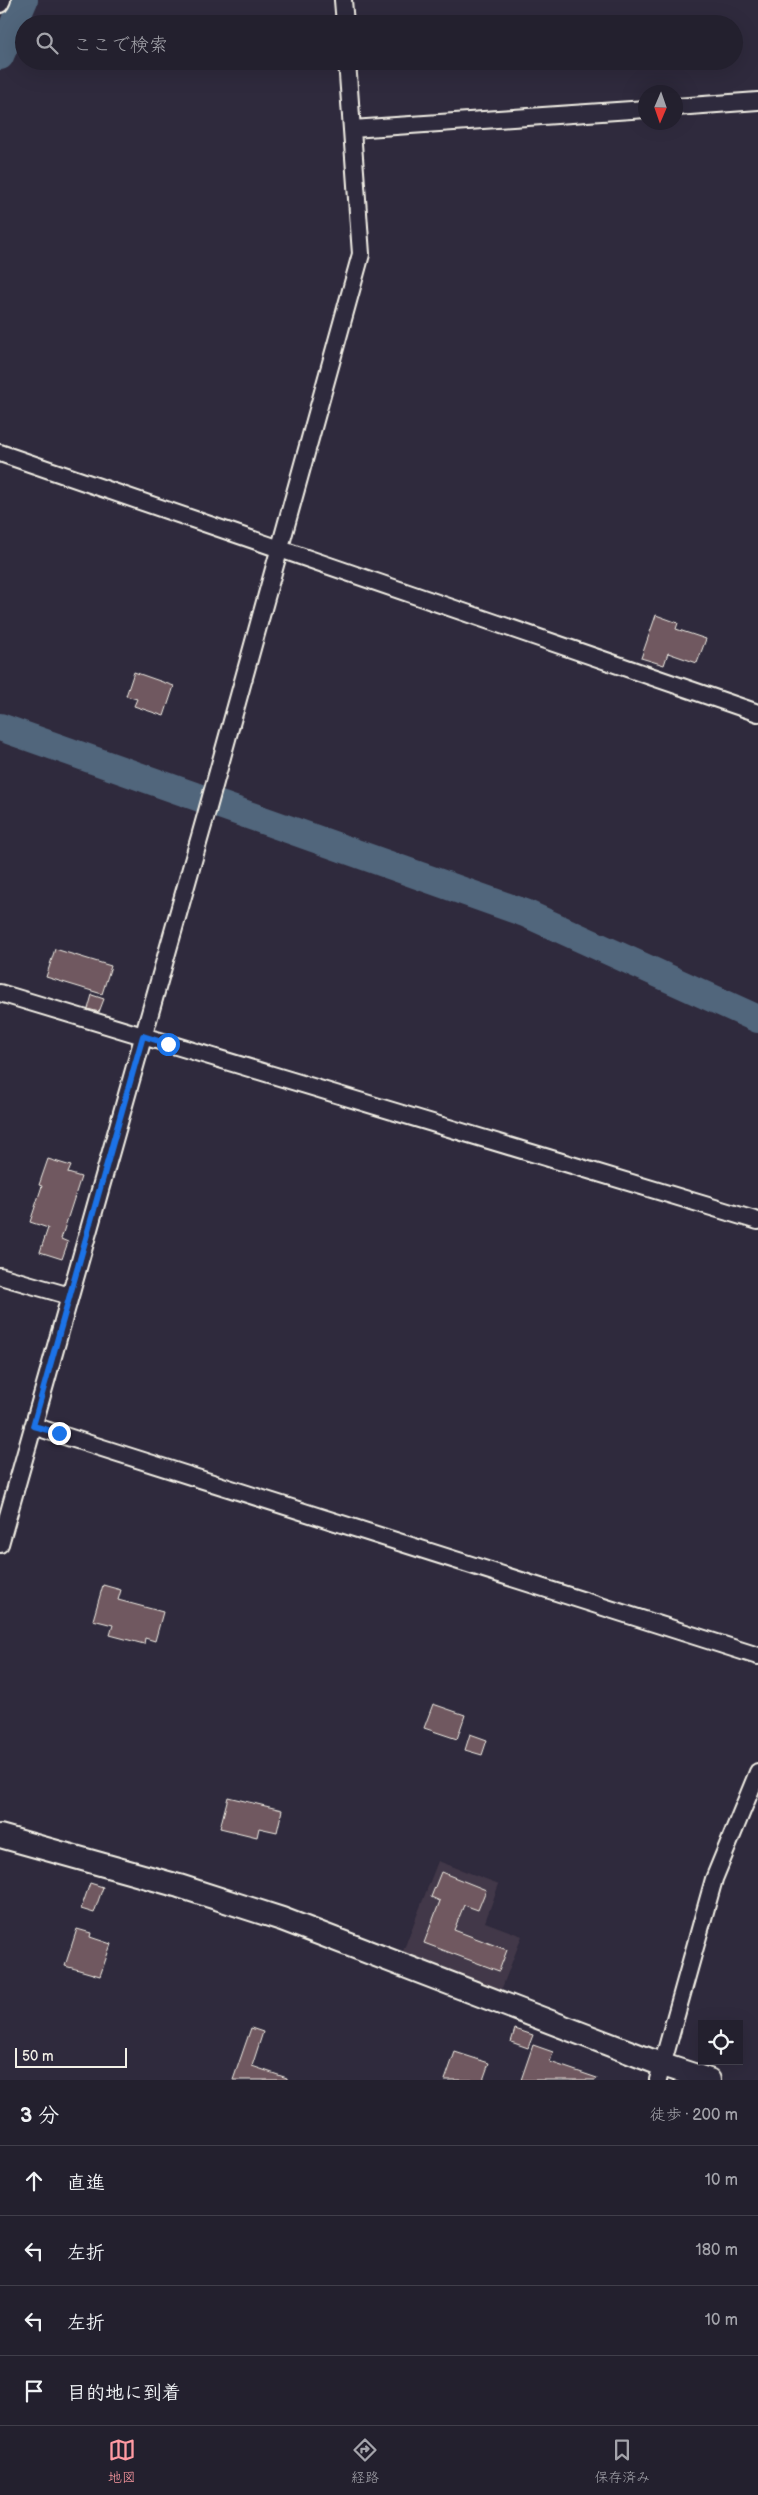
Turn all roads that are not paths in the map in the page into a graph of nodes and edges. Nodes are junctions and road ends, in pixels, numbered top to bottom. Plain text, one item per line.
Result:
1 (2, 0) edge
2 (343, 0) edge
3 (0, 4) edge
4 (344, 15) edge
5 (348, 70) edge
6 (758, 101) edge
7 (683, 106) edge
8 (638, 110) edge
9 (352, 129) junction
10 (0, 453) edge
11 (279, 549) junction
12 (758, 713) edge
13 (0, 993) edge
14 (143, 1036) junction
15 (758, 1221) edge
16 (0, 1276) edge
17 (70, 1296) junction
18 (33, 1426) junction
19 (0, 1544) edge
20 (758, 1656) edge
21 (758, 1772) edge
22 (0, 1836) edge
23 (661, 2072) edge
24 (709, 2080) edge

1 - 3 street
2 - 4 street
5 - 9 street
6 - 7 street
8 - 9 street
9 - 11 street
10 - 11 street
11 - 12 street
11 - 14 street
13 - 14 street
14 - 15 street
14 - 17 street
16 - 17 street
17 - 18 street
18 - 19 street
18 - 20 street
21 - 23 street
22 - 23 street
23 - 24 street

